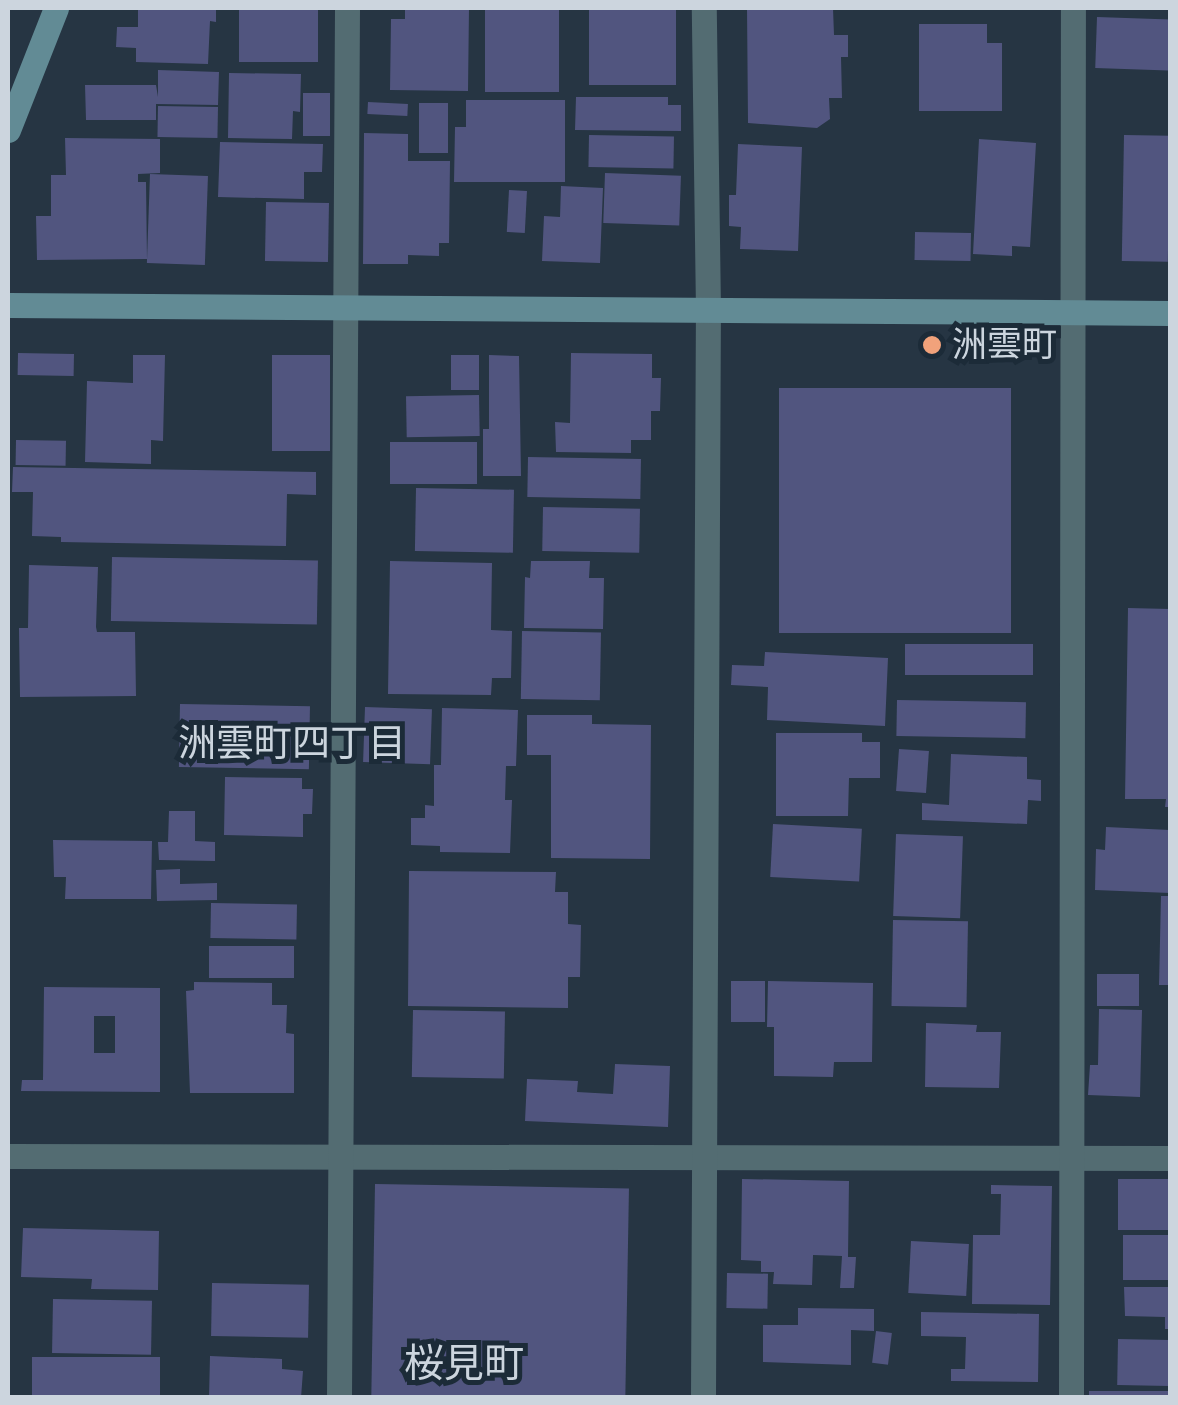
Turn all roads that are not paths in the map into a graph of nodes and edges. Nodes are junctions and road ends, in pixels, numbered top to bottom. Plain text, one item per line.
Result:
1 (56, 8) edge
2 (348, 8) edge
3 (704, 8) edge
4 (1073, 8) edge
5 (8, 130) edge
6 (8, 305) edge
7 (346, 308) junction
8 (708, 311) junction
9 (1076, 313) junction
10 (1170, 313) edge
11 (340, 1154) junction
12 (8, 1156) edge
13 (703, 1157) junction
14 (1072, 1157) junction
15 (1170, 1158) edge
16 (339, 1398) edge
17 (703, 1398) edge
18 (1072, 1398) edge

1 - 5 street
2 - 7 street
3 - 8 street
4 - 9 street
6 - 7 street
7 - 8 street
7 - 11 street
8 - 9 street
8 - 13 street
9 - 10 street
9 - 14 street
11 - 12 street
11 - 13 street
11 - 16 street
13 - 14 street
13 - 17 street
14 - 15 street
14 - 18 street

